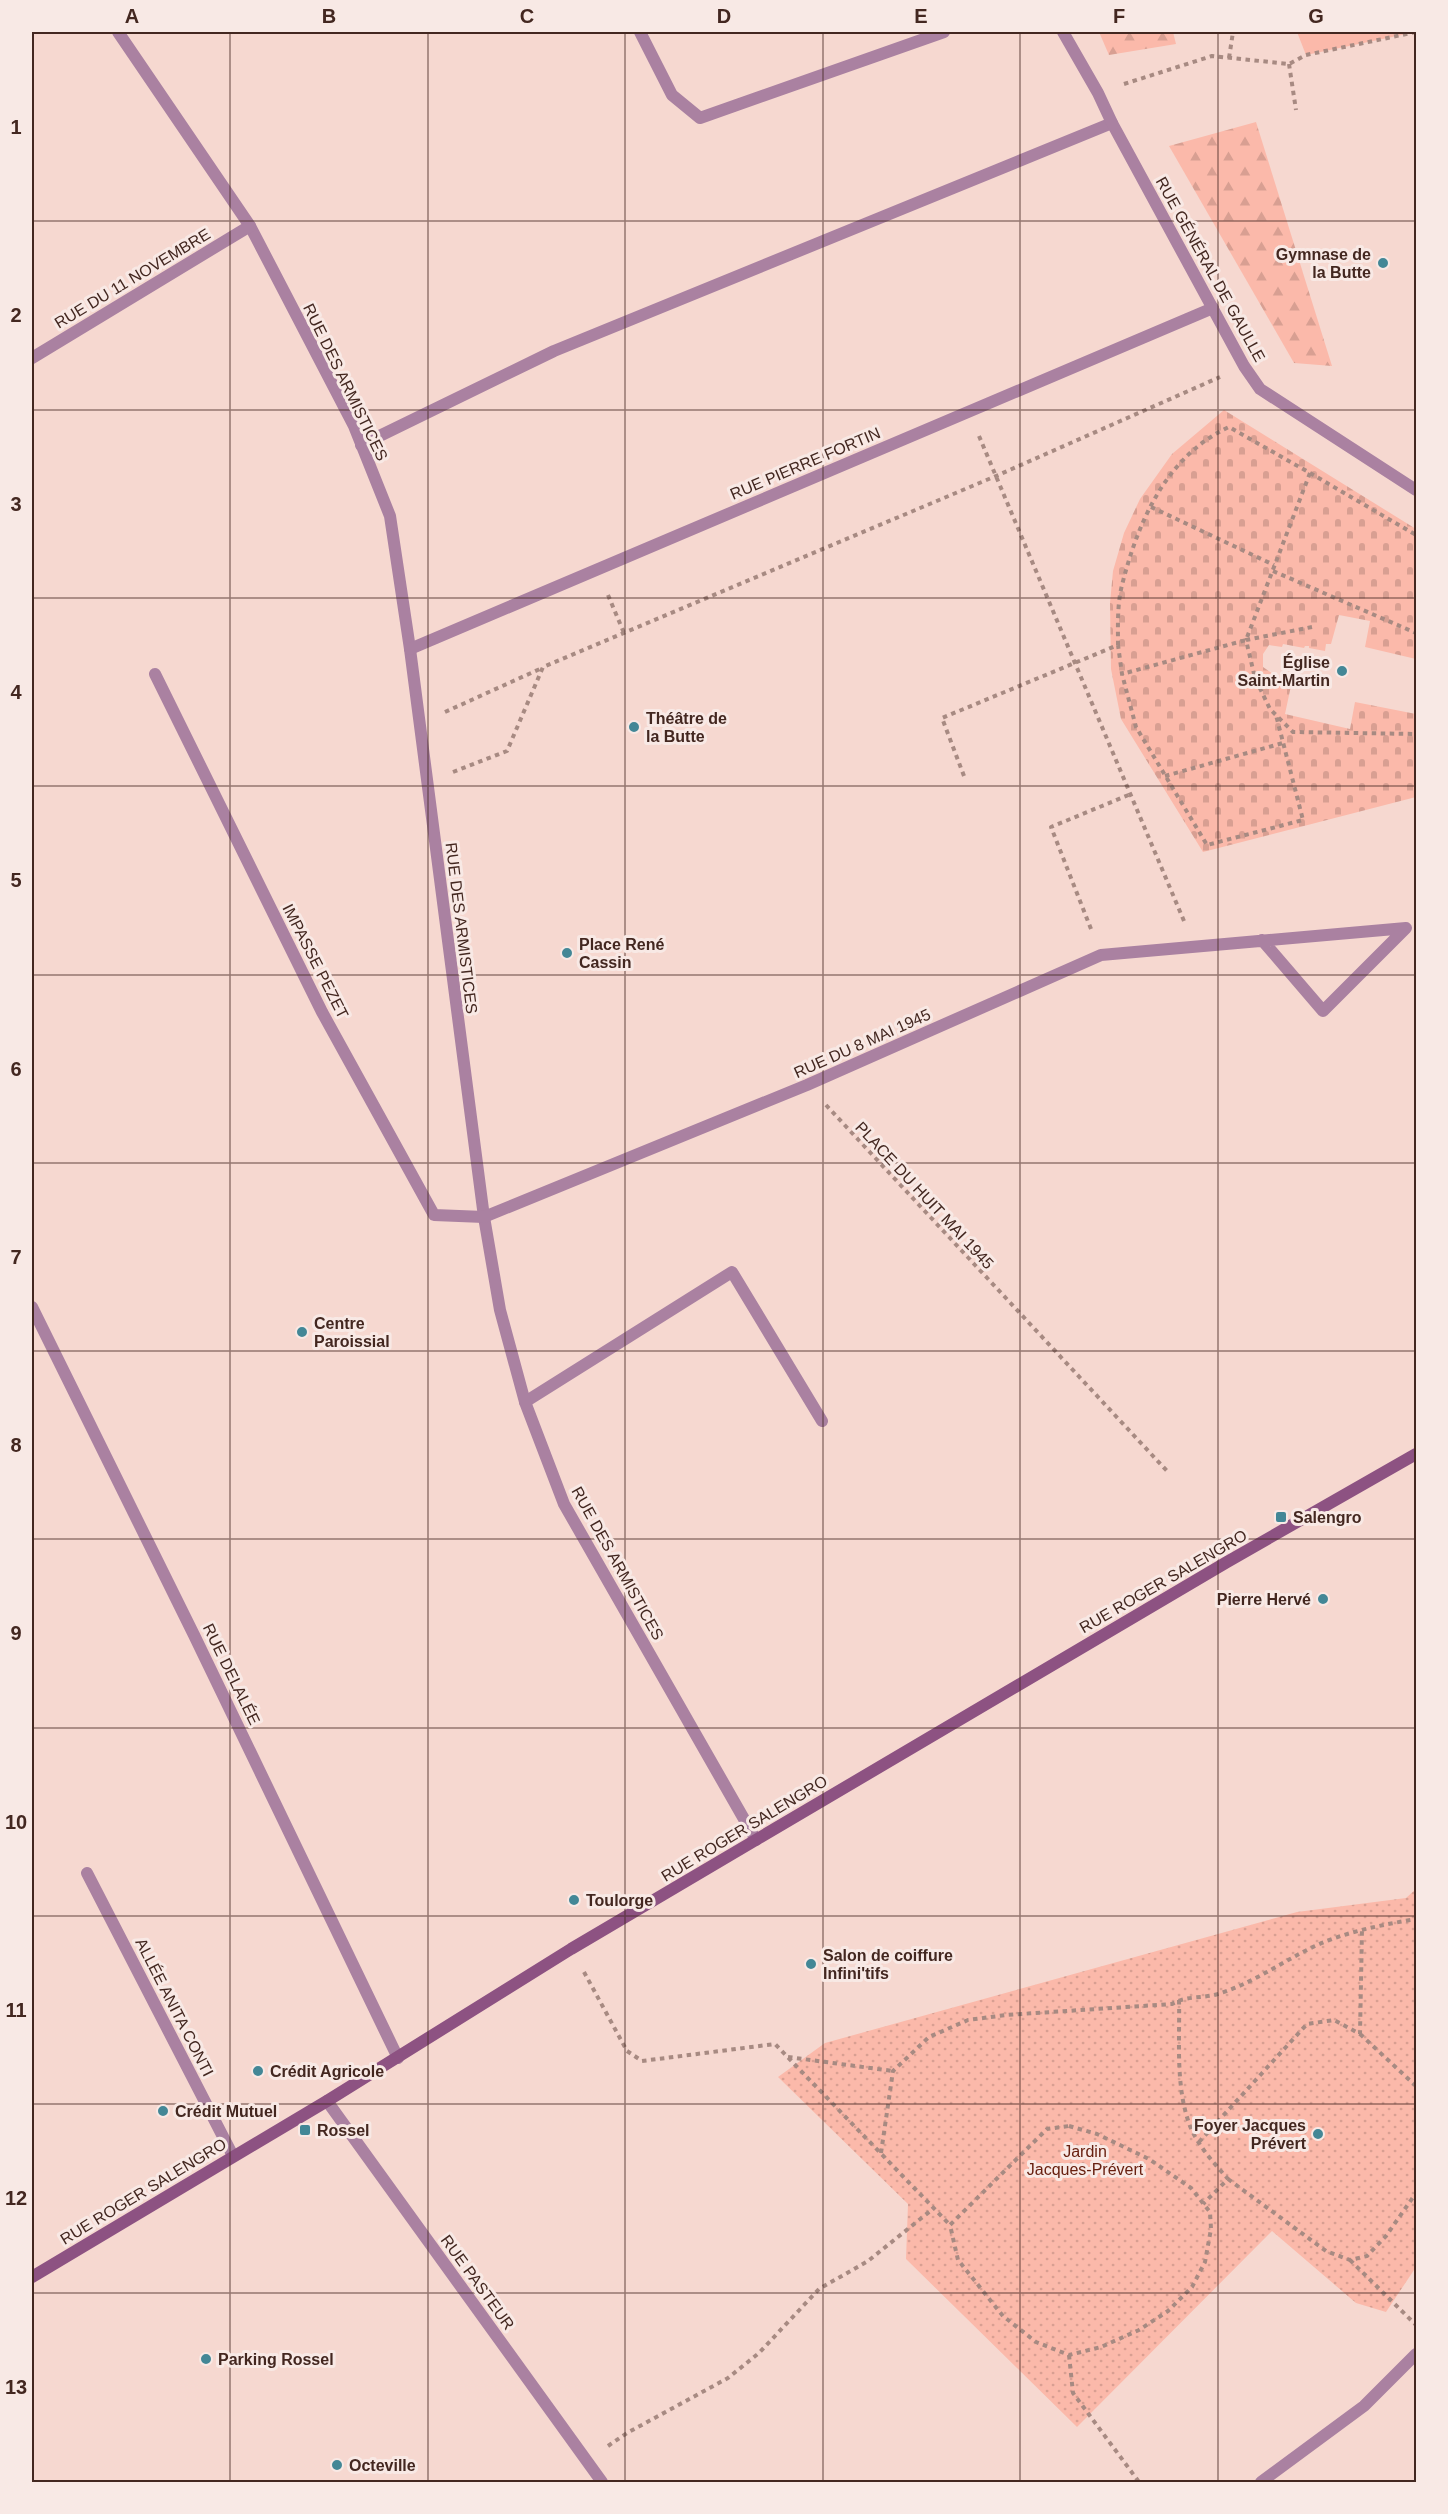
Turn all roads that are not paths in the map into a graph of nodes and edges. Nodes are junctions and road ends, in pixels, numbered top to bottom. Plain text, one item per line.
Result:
1 (118, 32) edge
2 (640, 32) edge
3 (944, 32) edge
4 (1063, 32) edge
5 (1112, 123) junction
6 (250, 226) junction
7 (1213, 308) junction
8 (32, 358) edge
9 (361, 445) junction
10 (1416, 490) edge
11 (410, 649) junction
12 (155, 674) dead end
13 (1411, 927) edge
14 (1262, 940) junction
15 (484, 1217) junction
16 (32, 1307) edge
17 (525, 1402) junction
18 (822, 1421) dead end
19 (1416, 1454) edge
20 (756, 1840) junction
21 (87, 1873) dead end
22 (398, 2058) junction
23 (327, 2101) junction
24 (233, 2156) junction
25 (32, 2277) edge
26 (1416, 2354) edge
27 (602, 2482) edge
28 (1261, 2482) edge

1 - 6 street, RUE DES ARMISTICES
2 - 3 street
4 - 5 street, RUE GÉNÉRAL DE GAULLE
5 - 7 street, RUE GÉNÉRAL DE GAULLE
5 - 9 street
6 - 8 street, RUE DU 11 NOVEMBRE
6 - 9 street, RUE DES ARMISTICES
7 - 10 street, RUE GÉNÉRAL DE GAULLE
7 - 11 street, RUE PIERRE FORTIN
9 - 11 street, RUE DES ARMISTICES
11 - 15 street, RUE DES ARMISTICES
12 - 15 street, IMPASSE PEZET
13 - 14 street, RUE DU 8 MAI 1945
13 - 14 street, RUE DU 8 MAI 1945
14 - 15 street, RUE DU 8 MAI 1945
15 - 17 street, RUE DES ARMISTICES
16 - 22 street, RUE DELALÉE
17 - 18 street
17 - 20 street, RUE DES ARMISTICES
19 - 20 main road, RUE ROGER SALENGRO
20 - 22 main road, RUE ROGER SALENGRO
21 - 24 street, ALLÉE ANITA CONTI
22 - 23 main road, RUE ROGER SALENGRO
23 - 24 main road, RUE ROGER SALENGRO
23 - 27 street, RUE PASTEUR
24 - 25 main road, RUE ROGER SALENGRO
26 - 28 street

